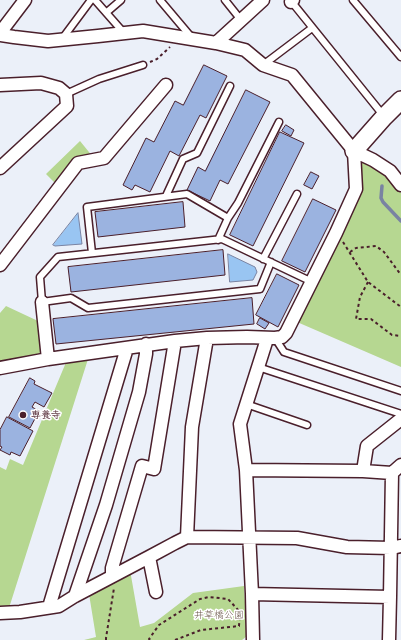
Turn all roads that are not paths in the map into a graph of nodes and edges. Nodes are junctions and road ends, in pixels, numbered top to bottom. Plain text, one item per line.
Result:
1 (25, 0) edge
2 (91, 0) edge
3 (95, 0) edge
4 (121, 0) edge
5 (160, 0) edge
6 (225, 0) edge
7 (263, 0) edge
8 (353, 0) edge
9 (291, 1) edge
10 (107, 12) junction
11 (241, 20) junction
12 (312, 28) junction
13 (124, 32) junction
14 (0, 34) edge
15 (62, 39) junction
16 (193, 39) junction
17 (216, 43) junction
18 (401, 57) edge
19 (143, 65) road end
20 (263, 65) junction
21 (0, 85) edge
22 (166, 85) dead end
23 (230, 86) dead end
24 (66, 94) junction
25 (401, 100) edge
26 (384, 117) junction
27 (279, 122) dead end
28 (354, 151) junction
29 (0, 168) edge
30 (401, 185) edge
31 (297, 194) dead end
32 (166, 196) junction
33 (228, 218) junction
34 (218, 240) junction
35 (92, 254) junction
36 (263, 259) junction
37 (271, 262) junction
38 (0, 265) edge
39 (308, 280) dead end
40 (42, 302) junction
41 (206, 338) junction
42 (271, 338) junction
43 (175, 341) junction
44 (146, 344) junction
45 (127, 348) junction
46 (48, 359) junction
47 (258, 367) junction
48 (0, 368) edge
49 (401, 391) edge
50 (246, 404) junction
51 (401, 414) edge
52 (401, 419) edge
53 (307, 425) dead end
54 (396, 469) edge
55 (246, 470) junction
56 (363, 471) junction
57 (187, 537) junction
58 (249, 537) junction
59 (396, 547) edge
60 (149, 557) junction
61 (114, 575) junction
62 (156, 592) dead end
63 (252, 594) junction
64 (75, 596) junction
65 (390, 597) junction
66 (49, 607) junction
67 (0, 613) edge
68 (253, 640) edge
69 (389, 640) edge

1 - 14 street
2 - 15 lane
3 - 10 lane
4 - 10 lane
5 - 16 lane
6 - 11 lane
7 - 11 street
8 - 18 lane
9 - 12 lane
10 - 13 lane
11 - 17 street
12 - 20 lane
12 - 26 lane
13 - 15 street
13 - 16 street
14 - 15 street
16 - 17 street
17 - 20 street
19 - 24 lane
20 - 28 street
21 - 24 street
22 - 38 street
23 - 32 lane
24 - 29 street
25 - 26 street
26 - 28 street
27 - 33 lane
28 - 30 street
28 - 42 street
31 - 36 lane
32 - 33 lane
32 - 35 lane
33 - 34 lane
34 - 35 lane
34 - 36 lane
35 - 40 lane
36 - 37 lane
37 - 39 lane
37 - 40 lane
40 - 46 street
41 - 42 street
41 - 43 street
41 - 57 street
42 - 47 street
42 - 49 lane
43 - 44 street
43 - 61 street
44 - 45 street
44 - 64 street
45 - 46 street
45 - 66 street
46 - 48 street
47 - 50 street
47 - 51 lane
50 - 53 lane
50 - 55 street
52 - 56 street
54 - 56 street
54 - 59 street
55 - 56 street
55 - 58 street
57 - 58 street
57 - 60 street
58 - 59 street
58 - 63 street
59 - 65 street
60 - 61 street
60 - 62 street
61 - 64 street
63 - 65 street
63 - 68 street
64 - 66 street
65 - 69 street
66 - 67 street

